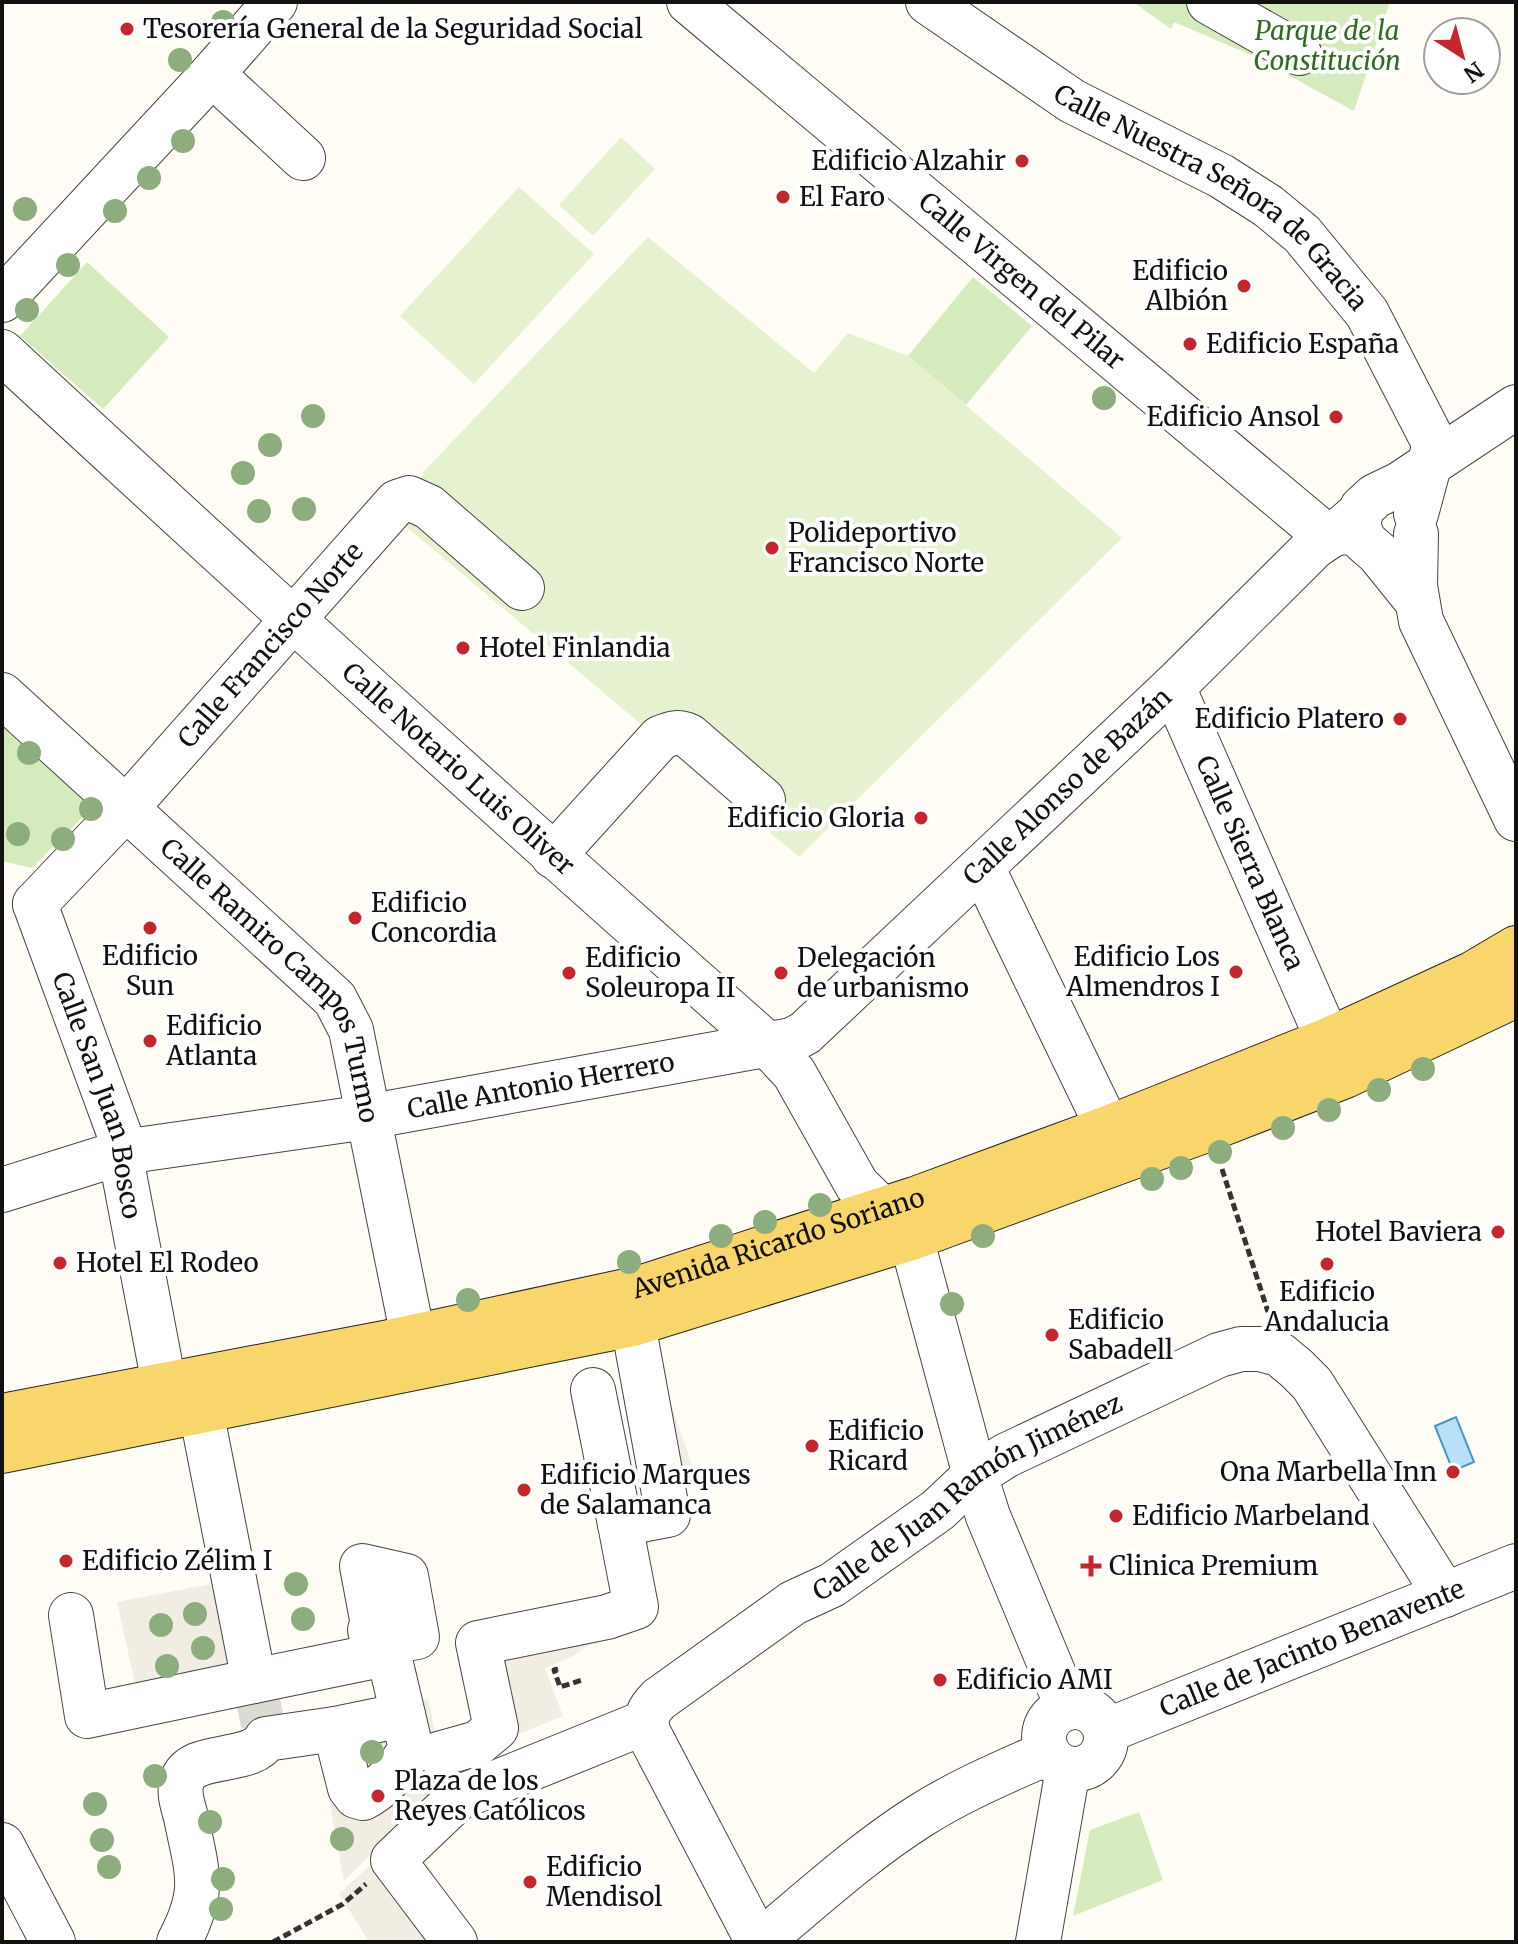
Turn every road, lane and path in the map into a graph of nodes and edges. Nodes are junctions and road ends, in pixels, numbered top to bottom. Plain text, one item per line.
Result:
1 (275, 2) edge
2 (689, 2) edge
3 (928, 2) edge
4 (1209, 2) edge
5 (1299, 53) dead end
6 (212, 74) junction
7 (303, 158) dead end
8 (2, 300) edge
9 (2, 352) edge
10 (1516, 407) edge
11 (1438, 454) junction
12 (1364, 527) junction
13 (522, 588) dead end
14 (293, 621) junction
15 (1173, 687) junction
16 (2, 695) edge
17 (763, 800) dead end
18 (127, 807) junction
19 (1516, 819) edge
20 (553, 856) junction
21 (982, 867) junction
22 (18, 900) edge
23 (1516, 948) edge
24 (1516, 972) edge
25 (1472, 974) junction
26 (1516, 995) edge
27 (1328, 1040) junction
28 (767, 1044) junction
29 (367, 1117) junction
30 (1108, 1128) junction
31 (123, 1152) junction
32 (1222, 1169) dead end
33 (2, 1190) edge
34 (896, 1224) junction
35 (1270, 1322) dead end
36 (633, 1324) junction
37 (413, 1337) junction
38 (164, 1384) junction
39 (593, 1390) dead end
40 (201, 1411) junction
41 (2, 1416) edge
42 (2, 1451) edge
43 (975, 1475) junction
44 (620, 1524) junction
45 (1516, 1566) edge
46 (1445, 1595) junction
47 (71, 1615) dead end
48 (568, 1665) dead end
49 (582, 1680) dead end
50 (254, 1681) junction
51 (1068, 1708) junction
52 (403, 1715) junction
53 (646, 1722) junction
54 (335, 1729) junction
55 (1106, 1731) junction
56 (439, 1754) dead end
57 (1057, 1761) junction
58 (8, 1882) edge
59 (343, 1904) dead end
60 (53, 1942) edge
61 (179, 1942) edge
62 (273, 1942) edge
63 (455, 1942) edge
64 (759, 1942) edge
65 (1038, 1942) edge

1 - 6 street
2 - 12 street, Calle Virgen del Pilar
3 - 11 street, Calle Nuestra Señora de Gracia
4 - 5 street
6 - 7 street
6 - 8 street
9 - 14 street, Calle Notario Luis Oliver
10 - 11 street, Calle Alonso de Bazán
11 - 12 street, Calle Alonso de Bazán
12 - 15 street, Calle Alonso de Bazán
12 - 19 street
13 - 14 street, Calle Francisco Norte
14 - 18 street, Calle Francisco Norte
14 - 20 street, Calle Notario Luis Oliver
15 - 21 street, Calle Alonso de Bazán
15 - 27 street, Calle Sierra Blanca
16 - 18 street, Calle Ramiro Campos Turmo
17 - 20 street
18 - 22 street, Calle Francisco Norte
18 - 29 street, Calle Ramiro Campos Turmo
20 - 28 street, Calle Notario Luis Oliver
21 - 28 street, Calle Alonso de Bazán
21 - 30 street
22 - 31 street, Calle San Juan Bosco
23 - 25 main road, Avenida Ricardo Soriano
24 - 25 main road
25 - 27 main road, Avenida Ricardo Soriano
26 - 34 main road, Avenida Ricardo Soriano
27 - 30 main road, Avenida Ricardo Soriano
28 - 29 street, Calle Antonio Herrero
28 - 34 street, Calle Notario Luis Oliver
29 - 31 street, Calle Antonio Herrero
29 - 37 street, Calle Ramiro Campos Turmo
30 - 34 main road, Avenida Ricardo Soriano
31 - 33 street, Calle Antonio Herrero
31 - 38 street, Calle San Juan Bosco
32 - 35 path
34 - 36 main road, Avenida Ricardo Soriano
34 - 37 main road, Avenida Ricardo Soriano
34 - 43 street
36 - 40 main road, Avenida Ricardo Soriano
36 - 44 street
37 - 38 main road, Avenida Ricardo Soriano
38 - 41 main road, Avenida Ricardo Soriano
39 - 44 street
40 - 42 main road, Avenida Ricardo Soriano
40 - 50 street
43 - 46 street, Calle de Juan Ramón Jiménez
43 - 51 street
43 - 53 street, Calle de Juan Ramón Jiménez
44 - 56 street
45 - 46 street, Calle de Jacinto Benavente
46 - 55 street, Calle de Jacinto Benavente
47 - 50 street
48 - 49 path
50 - 52 street
51 - 55 street
51 - 57 street
52 - 54 street
52 - 54 street
53 - 63 street
53 - 64 street
54 - 61 street
55 - 57 street
57 - 64 street
57 - 65 street
58 - 60 street
59 - 62 path

